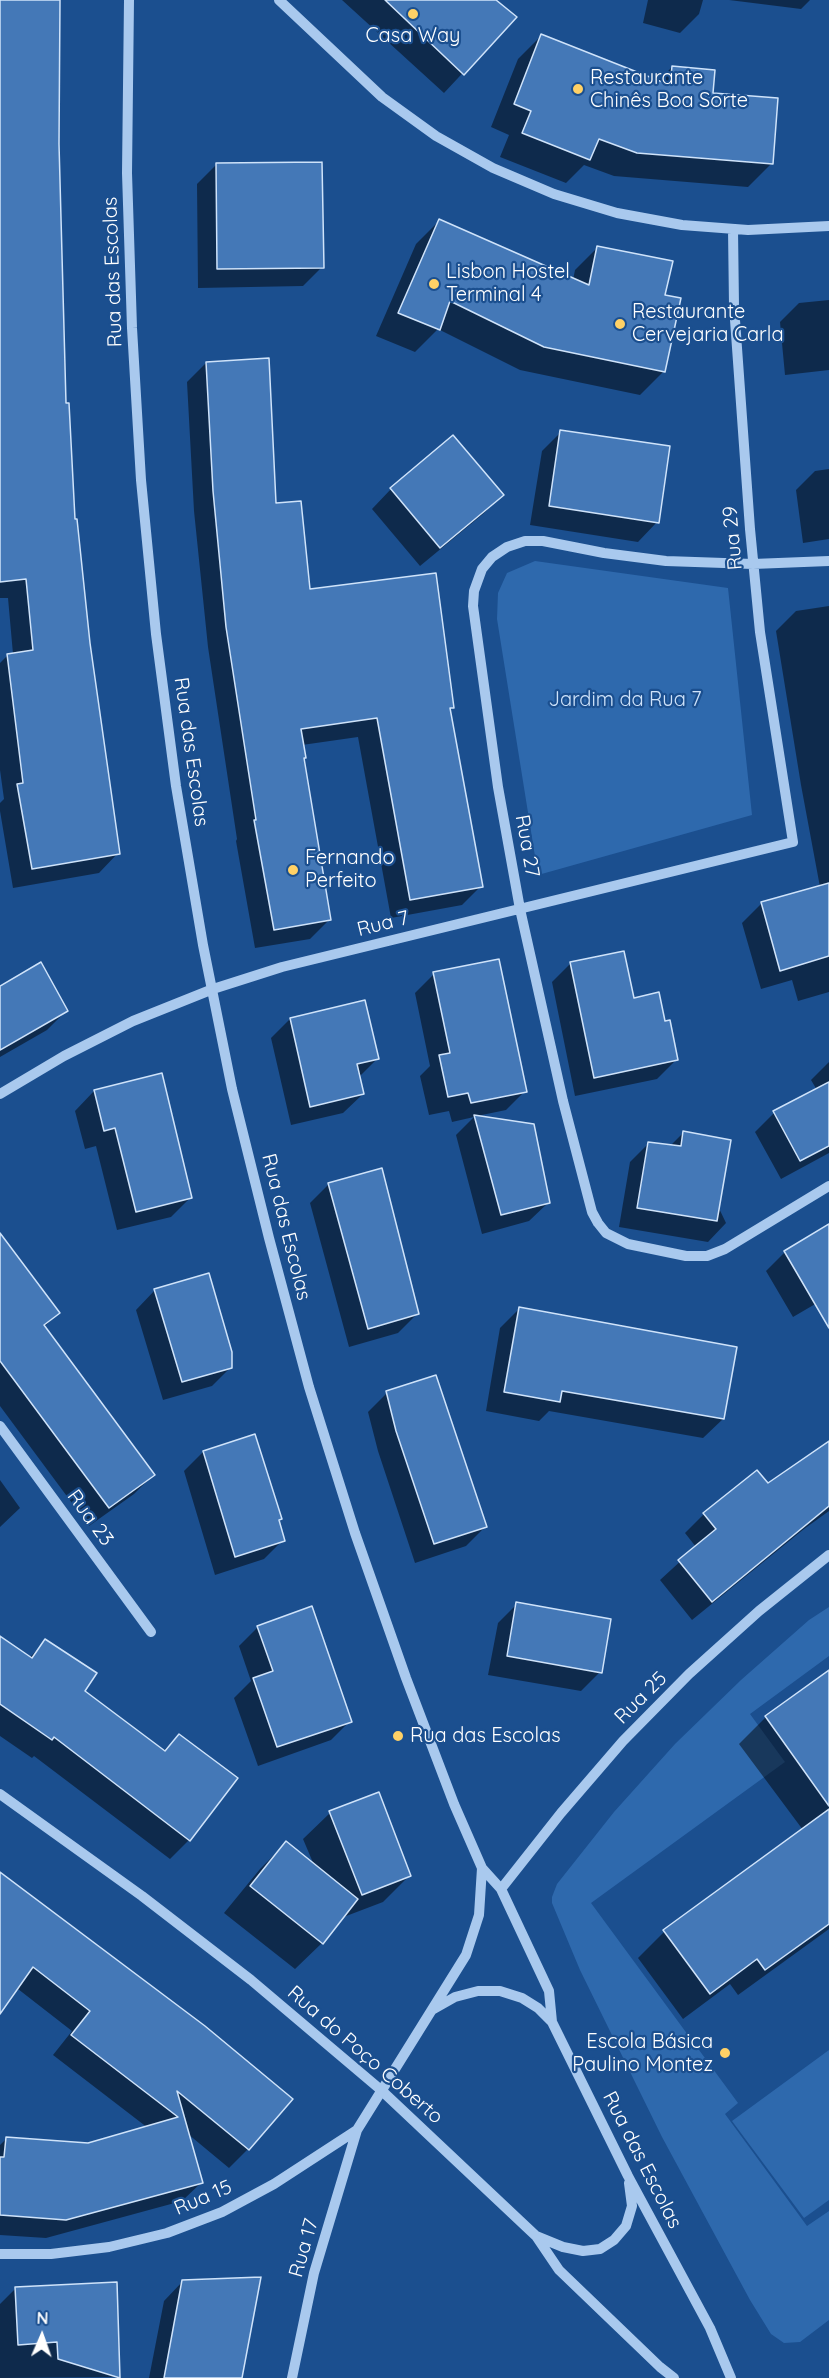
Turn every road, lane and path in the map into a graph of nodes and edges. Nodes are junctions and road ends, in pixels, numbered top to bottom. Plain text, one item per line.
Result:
1 (129, 0) edge
2 (279, 0) edge
3 (829, 225) edge
4 (733, 229) junction
5 (829, 561) edge
6 (753, 564) junction
7 (793, 842) joint
8 (520, 909) junction
9 (213, 989) junction
10 (0, 1094) edge
11 (829, 1186) edge
12 (0, 1426) edge
13 (829, 1555) edge
14 (151, 1632) dead end
15 (0, 1794) edge
16 (482, 1868) junction
17 (501, 1889) junction
18 (429, 2012) junction
19 (552, 2022) junction
20 (381, 2090) junction
21 (357, 2130) junction
22 (628, 2176) junction
23 (536, 2236) junction
24 (0, 2254) edge
25 (291, 2378) edge
26 (674, 2378) edge
27 (731, 2378) edge

1 - 9 street, Rua das Escolas
2 - 4 street
3 - 4 street
4 - 6 street, Rua 29
5 - 6 street, Rua 27
6 - 7 street, Rua 29
6 - 8 street, Rua 27
7 - 8 street, Rua 7
8 - 9 street, Rua 7
8 - 11 street, Rua 27
9 - 10 street, Rua 7
9 - 16 street, Rua das Escolas
12 - 14 street, Rua 23
13 - 17 street, Rua 25
15 - 20 street, Rua do Poço Coberto
16 - 17 street, Rua das Escolas
16 - 18 street, Rua 15
17 - 19 street, Rua das Escolas
18 - 19 street
18 - 20 street, Rua 15
19 - 22 street, Rua das Escolas
20 - 21 street, Rua 15
20 - 23 street, Rua do Poço Coberto
21 - 24 street, Rua 15
21 - 25 street, Rua 17
22 - 23 street
22 - 27 street, Rua das Escolas
23 - 26 street, Rua do Poço Coberto

